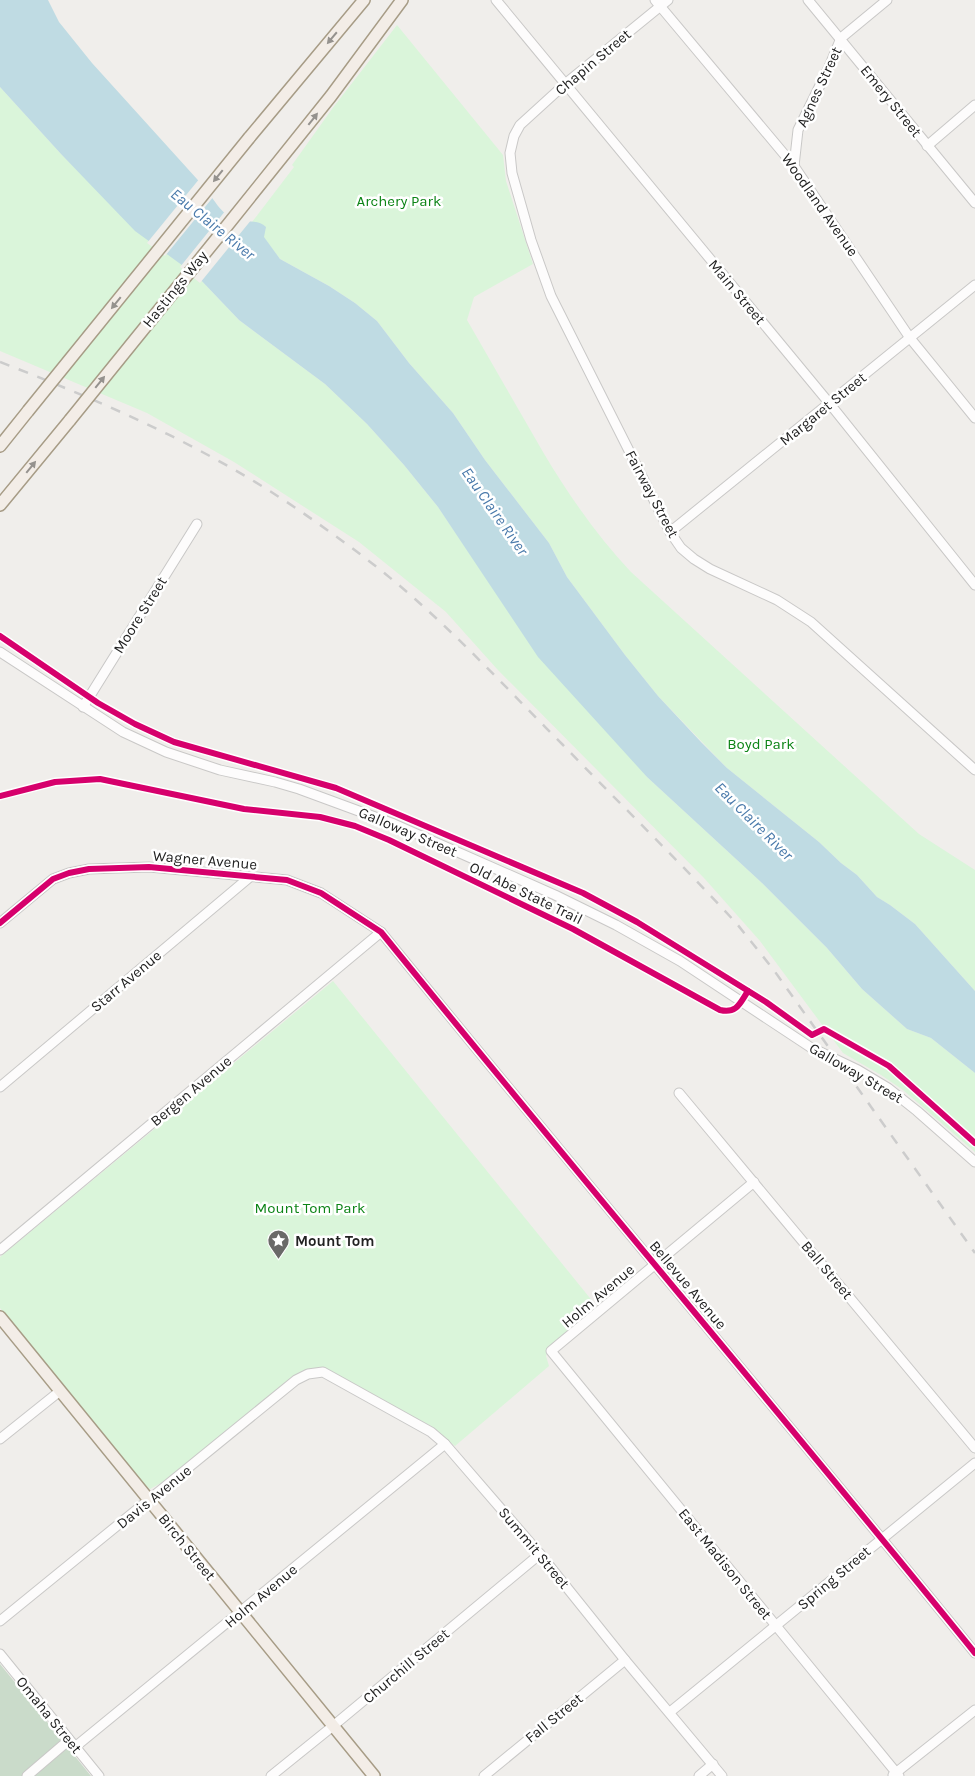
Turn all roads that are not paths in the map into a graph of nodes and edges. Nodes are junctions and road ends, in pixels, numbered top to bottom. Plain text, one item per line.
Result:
1 (364, 0) edge
2 (402, 0) edge
3 (496, 0) edge
4 (668, 0) edge
5 (808, 0) edge
6 (887, 0) edge
7 (658, 3) edge
8 (841, 38) junction
9 (565, 84) junction
10 (975, 105) edge
11 (520, 125) joint
12 (927, 146) junction
13 (794, 166) junction
14 (975, 202) edge
15 (975, 285) edge
16 (910, 338) junction
17 (830, 404) junction
18 (975, 418) edge
19 (0, 446) edge
20 (0, 505) edge
21 (197, 524) dead end
22 (670, 532) junction
23 (975, 585) edge
24 (0, 652) edge
25 (83, 707) junction
26 (975, 770) edge
27 (251, 876) junction
28 (0, 923) edge
29 (381, 932) junction
30 (0, 1087) edge
31 (678, 1093) dead end
32 (975, 1162) edge
33 (754, 1182) junction
34 (0, 1250) edge
35 (655, 1265) junction
36 (0, 1318) edge
37 (551, 1351) joint
38 (308, 1374) joint
39 (60, 1391) junction
40 (0, 1439) edge
41 (446, 1444) junction
42 (975, 1448) edge
43 (975, 1462) edge
44 (149, 1501) junction
45 (882, 1538) junction
46 (540, 1554) junction
47 (240, 1613) junction
48 (0, 1621) edge
49 (776, 1626) junction
50 (975, 1653) edge
51 (0, 1654) edge
52 (625, 1660) junction
53 (975, 1710) edge
54 (670, 1712) junction
55 (333, 1726) junction
56 (72, 1744) junction
57 (713, 1764) junction
58 (896, 1775) edge
59 (27, 1776) edge
60 (99, 1776) edge
61 (270, 1776) edge
62 (374, 1776) edge
63 (484, 1776) edge
64 (699, 1776) edge
65 (722, 1776) edge

1 -> 19 main road, bridge
20 -> 2 main road, Hastings Way, bridge
3 - 9 street, Main Street
4 - 7 street, Chapin Street
5 - 8 street, Emery Street
6 - 8 street, Agnes Street
7 - 9 street, Chapin Street
7 - 13 street, Woodland Avenue
8 - 12 street, Emery Street
8 - 13 street, Agnes Street
9 - 11 street, Chapin Street
9 - 17 street, Main Street
10 - 12 street
11 - 22 street, Fairway Street
12 - 14 street, Emery Street
13 - 16 street, Woodland Avenue
15 - 16 street, Margaret Street
16 - 17 street, Margaret Street
16 - 18 street, Woodland Avenue
17 - 22 street, Margaret Street
17 - 23 street, Main Street
21 - 25 street, Moore Street
22 - 26 street, Fairway Street
24 - 25 street, Galloway Street
25 - 32 street, Galloway Street
27 - 28 street, Wagner Avenue
27 - 29 street, Wagner Avenue
27 - 30 street, Starr Avenue
29 - 34 street, Bergen Avenue
29 - 35 street, Bellevue Avenue
31 - 33 street, Ball Street
33 - 35 street, Holm Avenue
33 - 42 street, Ball Street
35 - 37 street, Holm Avenue
35 - 45 street, Bellevue Avenue
36 - 39 main road, Birch Street
37 - 49 street, East Madison Street
38 - 41 street, Summit Street
38 - 44 street, Davis Avenue
39 - 40 street
39 - 44 main road, Birch Street
41 - 46 street, Summit Street
41 - 47 street, Holm Avenue
43 - 45 street, Spring Street
44 - 47 main road, Birch Street
44 - 48 street, Davis Avenue
45 - 49 street, Spring Street
45 - 50 street, Bellevue Avenue
46 - 52 street, Summit Street
46 - 55 street, Churchill Street
47 - 55 main road, Birch Street
47 - 56 street, Holm Avenue
49 - 54 street, Spring Street
49 - 58 street, East Madison Street
51 - 56 street, Omaha Street
52 - 54 street, Summit Street
52 - 63 street, Fall Street
53 - 58 street
54 - 57 street, Summit Street
55 - 61 street, Churchill Street
55 - 62 main road, Birch Street
56 - 59 street, Holm Avenue
56 - 60 street, Omaha Street
57 - 64 street
57 - 65 street, Summit Street

